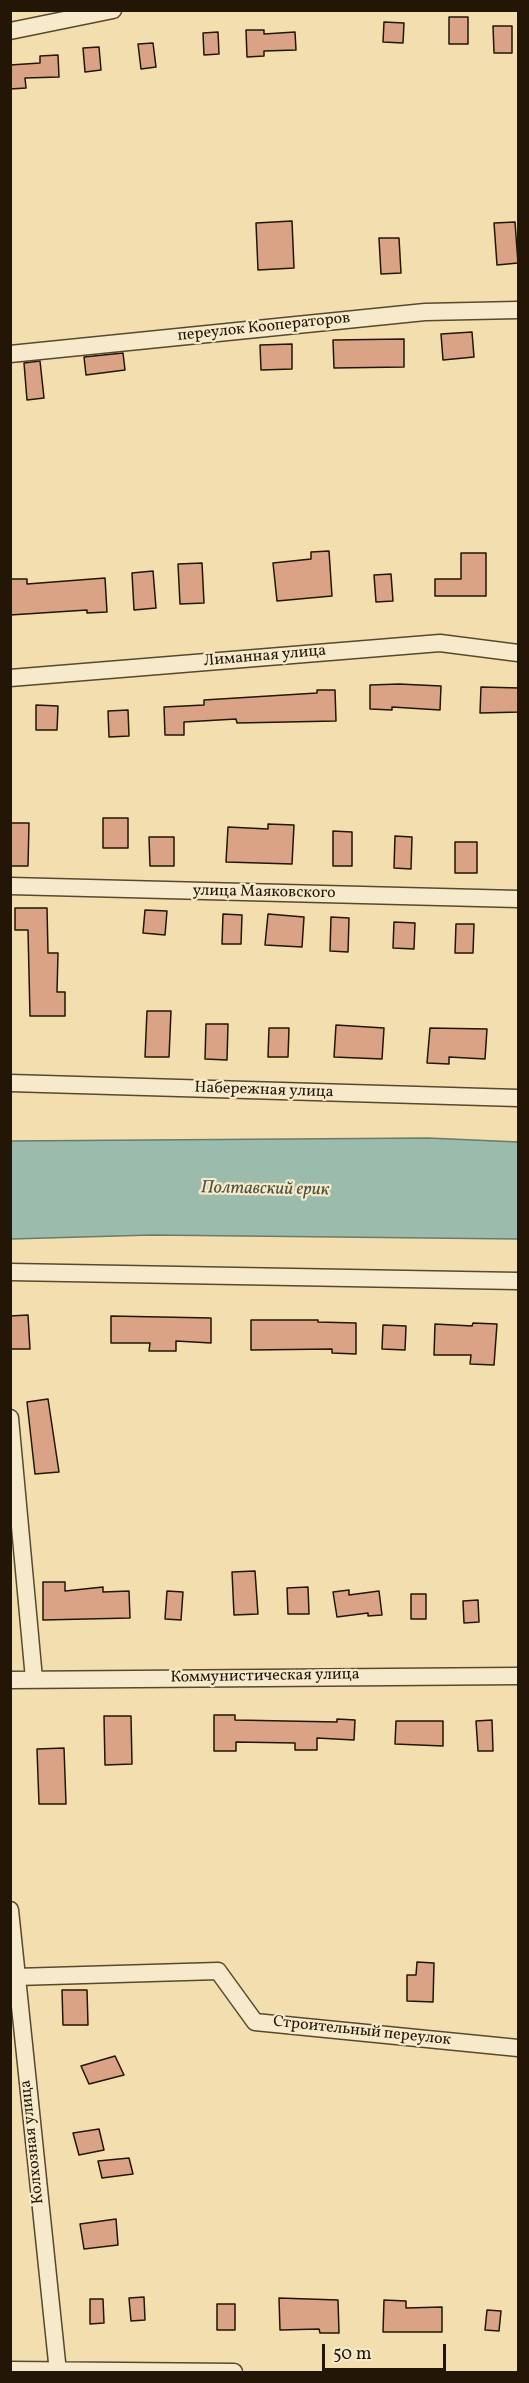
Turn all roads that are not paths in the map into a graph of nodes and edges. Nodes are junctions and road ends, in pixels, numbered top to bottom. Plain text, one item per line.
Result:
1 (113, 10) edge
2 (10, 31) edge
3 (519, 310) edge
4 (10, 354) edge
5 (519, 653) edge
6 (10, 678) edge
7 (10, 886) edge
8 (519, 899) edge
9 (10, 1083) edge
10 (519, 1098) edge
11 (10, 1272) edge
12 (519, 1281) edge
13 (10, 1418) edge
14 (519, 1676) edge
15 (34, 1679) junction
16 (10, 1680) edge
17 (10, 1910) edge
18 (16, 1977) junction
19 (15, 2008) edge
20 (519, 2048) edge
21 (10, 2370) edge
22 (58, 2371) edge
23 (234, 2373) edge

1 - 2 street
3 - 4 street, переулок Кооператоров
5 - 6 street, Лиманная улица
7 - 8 street, улица Маяковского
9 - 10 street, Набережная улица
11 - 12 street
13 - 15 street
14 - 15 street, Коммунистическая улица
15 - 16 street, Коммунистическая улица
17 - 18 street, Колхозная улица
18 - 19 street, Колхозная улица
18 - 20 street, Строительный переулок
19 - 22 street, Колхозная улица
21 - 22 street
22 - 23 street

